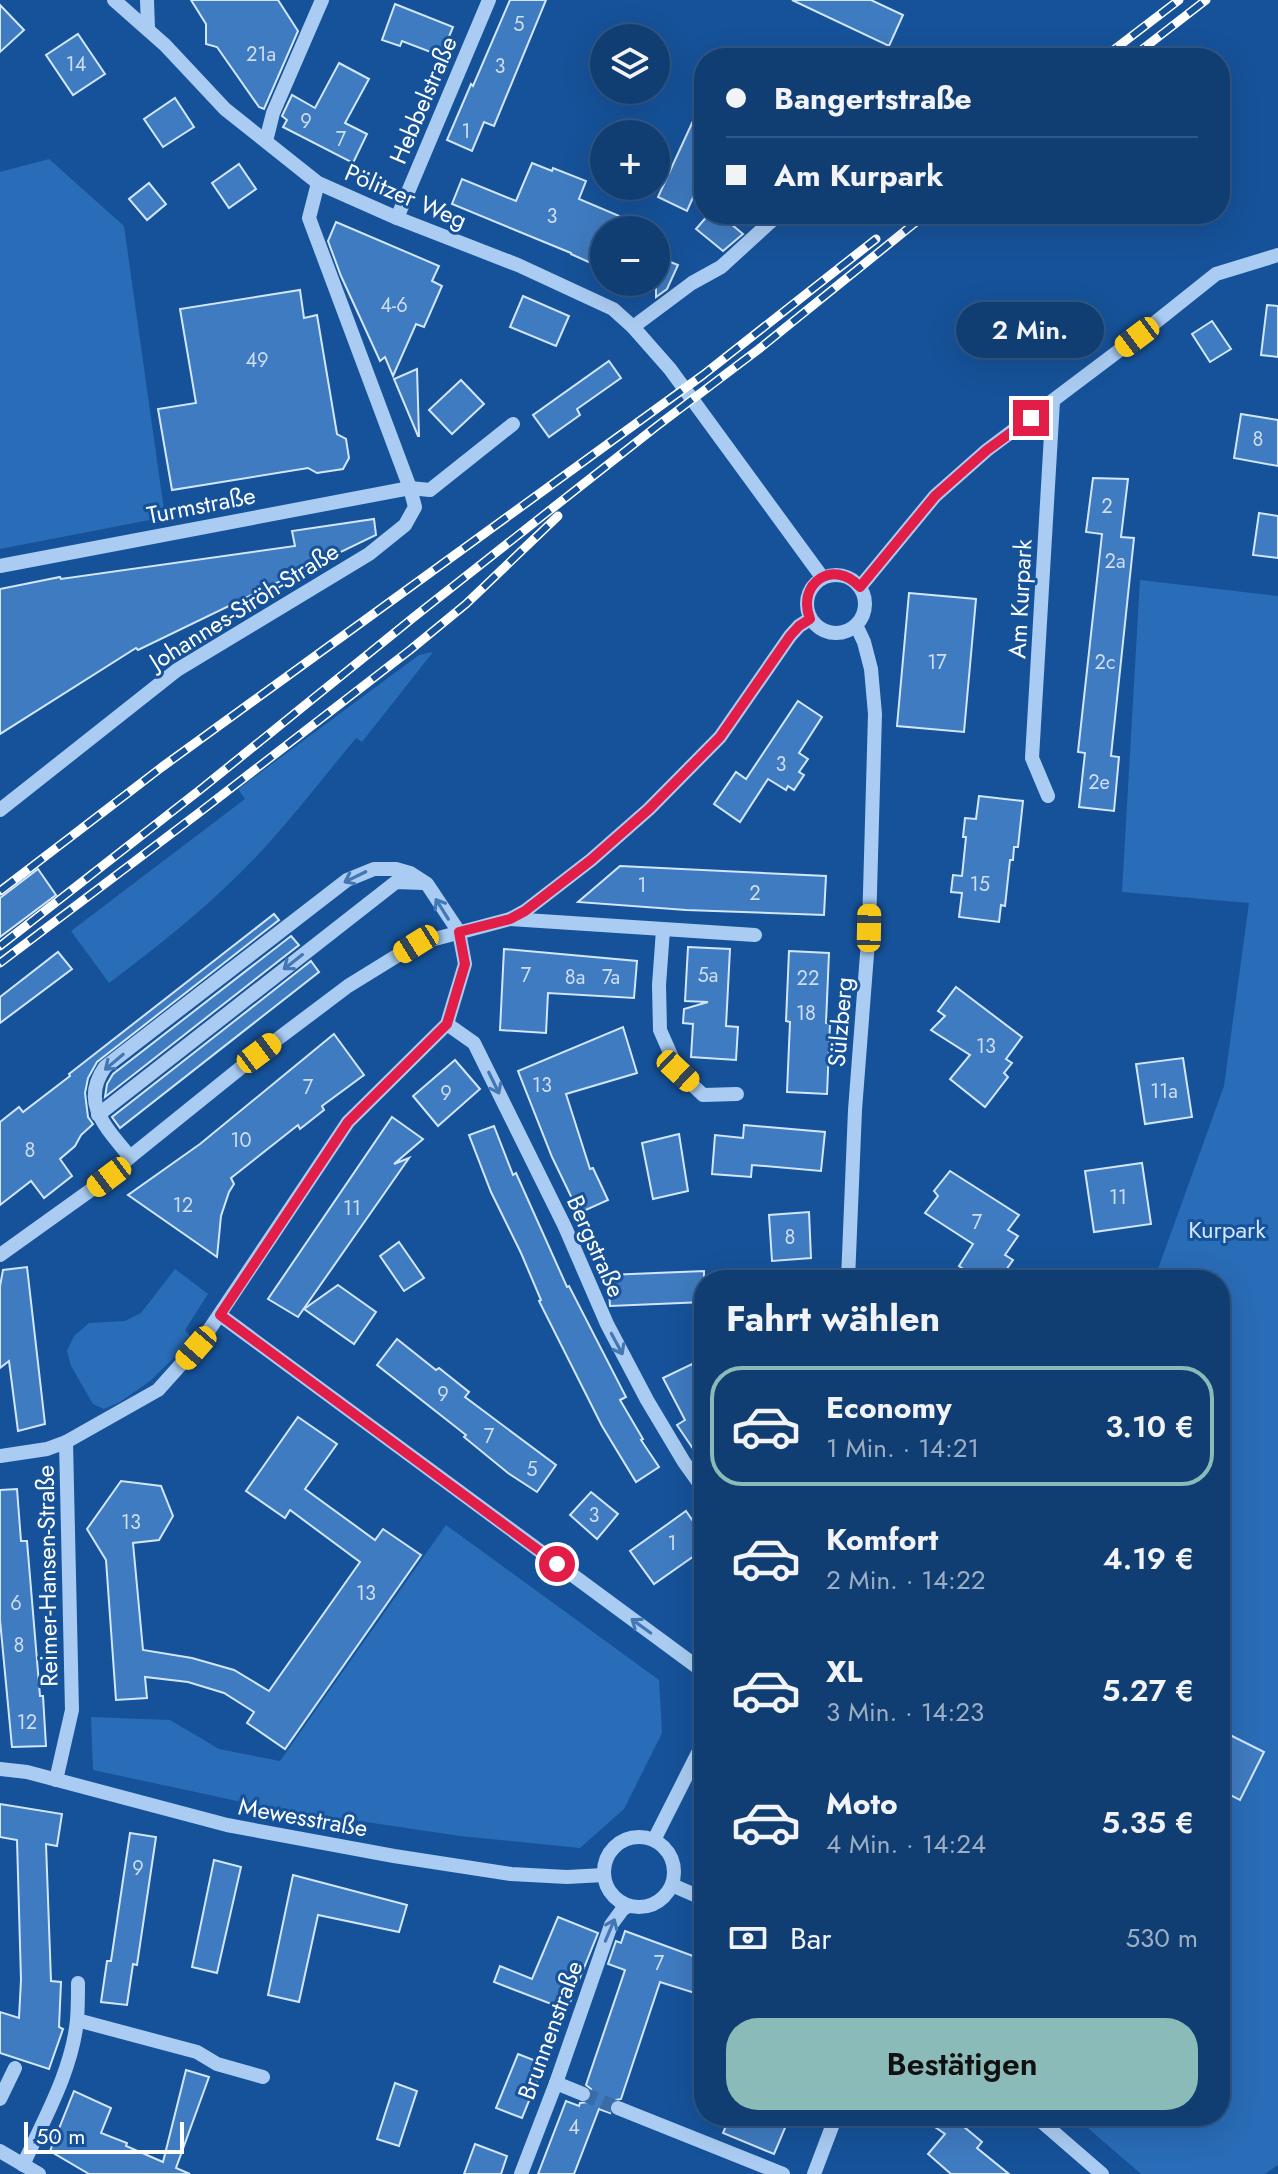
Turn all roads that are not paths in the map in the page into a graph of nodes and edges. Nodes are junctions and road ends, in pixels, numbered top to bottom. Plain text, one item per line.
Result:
1 (114, 0) edge
2 (147, 0) edge
3 (322, 0) edge
4 (489, 0) edge
5 (148, 28) junction
6 (266, 141) junction
7 (318, 183) junction
8 (397, 218) junction
9 (768, 224) edge
10 (1278, 255) edge
11 (633, 327) junction
12 (1053, 401) junction
13 (513, 424) dead end
14 (410, 488) junction
15 (0, 566) edge
16 (822, 577) junction
17 (860, 587) junction
18 (810, 619) junction
19 (856, 625) junction
20 (1048, 796) dead end
21 (0, 810) edge
22 (427, 884) junction
23 (510, 919) junction
24 (663, 930) junction
25 (459, 932) junction
26 (755, 935) dead end
27 (447, 1024) junction
28 (737, 1094) dead end
29 (98, 1115) junction
30 (130, 1157) junction
31 (0, 1255) edge
32 (848, 1270) edge
33 (220, 1315) junction
34 (66, 1442) junction
35 (0, 1456) edge
36 (694, 1476) edge
37 (694, 1665) edge
38 (694, 1761) edge
39 (0, 1769) edge
40 (56, 1780) junction
41 (654, 1840) junction
42 (604, 1875) junction
43 (672, 1885) junction
44 (694, 1895) edge
45 (628, 1906) junction
46 (78, 1983) dead end
47 (77, 2020) junction
48 (15, 2068) dead end
49 (263, 2077) dead end
50 (556, 2083) junction
51 (583, 2094) tunnel mouth
52 (0, 2099) edge
53 (618, 2108) tunnel mouth
54 (832, 2126) edge
55 (1047, 2126) edge
56 (0, 2151) edge
57 (23, 2165) junction
58 (39, 2174) edge
59 (521, 2174) edge
60 (783, 2174) edge
61 (814, 2174) edge
62 (1102, 2174) edge

1 - 5 street, Pölitzer Weg
2 - 5 street
3 - 6 street
4 - 8 street, Hebbelstraße
5 - 6 street, Pölitzer Weg
6 - 7 street, Pölitzer Weg
7 - 8 street, Pölitzer Weg
7 - 14 street
8 - 11 street, Pölitzer Weg
9 - 11 street
10 - 12 street
11 - 16 street, Pölitzer Weg
12 - 17 street
12 - 20 street, Am Kurpark
13 - 14 street, Turmstraße
14 - 15 street, Turmstraße
14 - 21 street, Johannes-Ströh-Straße
16 - 17 street
16 - 18 street
17 - 19 street, Sülzberg
18 - 19 street
18 - 23 street
19 - 32 street, Sülzberg
25 -> 22 street
22 -> 29 street
22 -> 29 street
23 - 24 street
23 - 25 street
24 - 26 street
24 - 28 street
25 - 27 street
25 - 30 street
27 - 33 street
27 -> 36 street, Bergstraße
29 - 30 street
30 - 31 street
33 - 34 street
37 -> 33 street
34 - 35 street
34 - 40 street, Reimer-Hansen-Straße
38 - 41 street
39 - 40 street, Mewesstraße
40 - 42 street, Mewesstraße
41 - 42 street
41 - 43 street
42 - 45 street
43 - 44 street
43 - 45 street
50 -> 45 street, Brunnenstraße
46 - 47 street
47 - 49 street
47 - 57 street
48 - 52 street
50 - 51 street
50 - 59 street, Brunnenstraße
53 - 60 street
54 - 61 street
55 - 62 street
56 - 57 street
57 - 58 street

